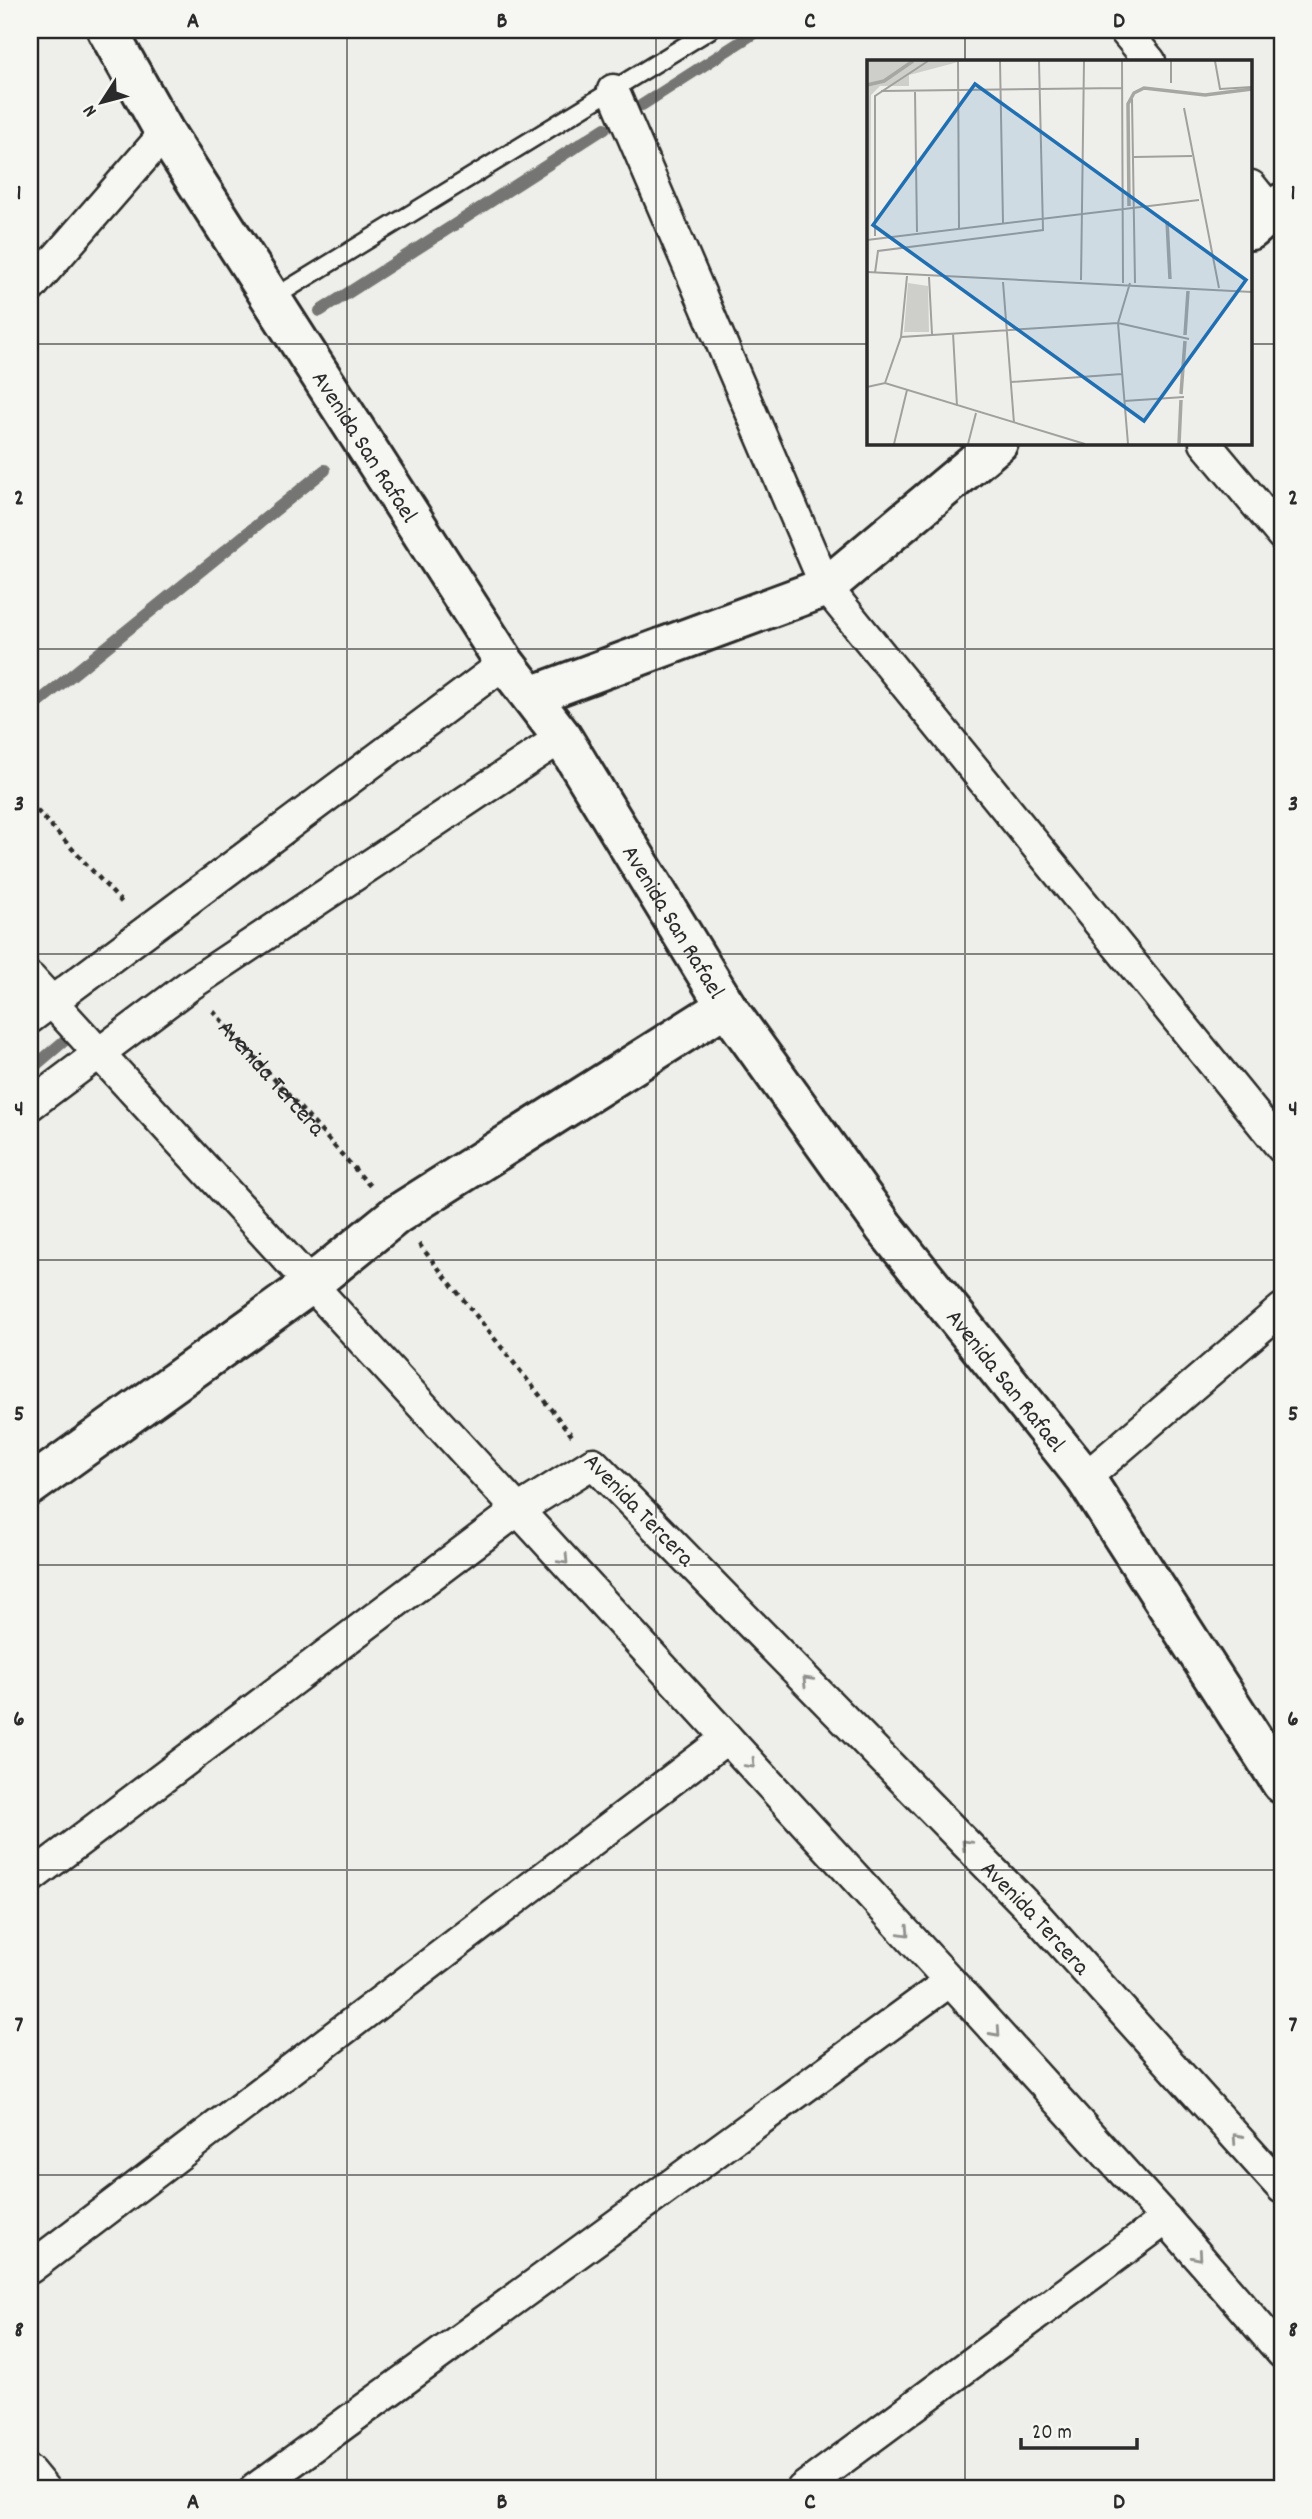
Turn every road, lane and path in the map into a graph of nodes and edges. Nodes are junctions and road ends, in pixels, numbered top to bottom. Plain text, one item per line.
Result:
1 (107, 30) edge
2 (710, 30) edge
3 (1124, 30) edge
4 (1149, 60) edge
5 (613, 90) junction
6 (164, 134) junction
7 (30, 288) edge
8 (270, 300) junction
9 (997, 444) edge
10 (1206, 444) edge
11 (1282, 535) edge
12 (826, 587) junction
13 (505, 663) junction
14 (531, 696) junction
15 (562, 737) junction
16 (30, 803) edge
17 (146, 930) junction
18 (30, 978) edge
19 (190, 985) junction
20 (726, 1006) junction
21 (41, 1009) edge
22 (98, 1053) junction
23 (30, 1105) edge
24 (1282, 1147) edge
25 (396, 1215) junction
26 (311, 1284) junction
27 (1282, 1309) edge
28 (593, 1463) junction
29 (1085, 1478) junction
30 (30, 1486) edge
31 (518, 1510) junction
32 (727, 1738) junction
33 (1282, 1784) edge
34 (30, 1878) edge
35 (950, 1981) junction
36 (1282, 2188) edge
37 (1166, 2219) junction
38 (30, 2268) edge
39 (1282, 2353) edge
40 (30, 2472) edge
41 (44, 2489) edge
42 (255, 2489) edge
43 (802, 2489) edge

1 - 6 street, Avenida San Rafael
2 - 5 lane
3 - 4 street
5 - 8 lane
5 - 12 street
6 - 7 street
6 - 8 street, Avenida San Rafael
8 - 13 street, Avenida San Rafael
9 - 12 street
10 - 11 street
12 - 14 street
12 - 24 street
13 - 14 street, Avenida San Rafael
13 - 17 street
14 - 15 street, Avenida San Rafael
15 - 19 street
15 - 20 street, Avenida San Rafael
16 - 17 path
17 - 21 street
18 - 21 street
19 - 22 street
19 - 25 path, Avenida Tercera
20 - 25 street
20 - 29 street, Avenida San Rafael
21 - 22 street
22 - 23 street
22 - 26 street
25 - 26 street
25 - 28 path, Avenida Tercera
26 - 30 street
26 - 31 street
27 - 29 street
28 - 31 street
36 -> 28 street, Avenida Tercera
29 - 33 street, Avenida San Rafael
31 -> 32 street
31 - 34 street
32 -> 35 street
32 - 38 street
35 -> 37 street
35 - 42 street
37 -> 39 street
37 - 43 street
40 - 41 street

